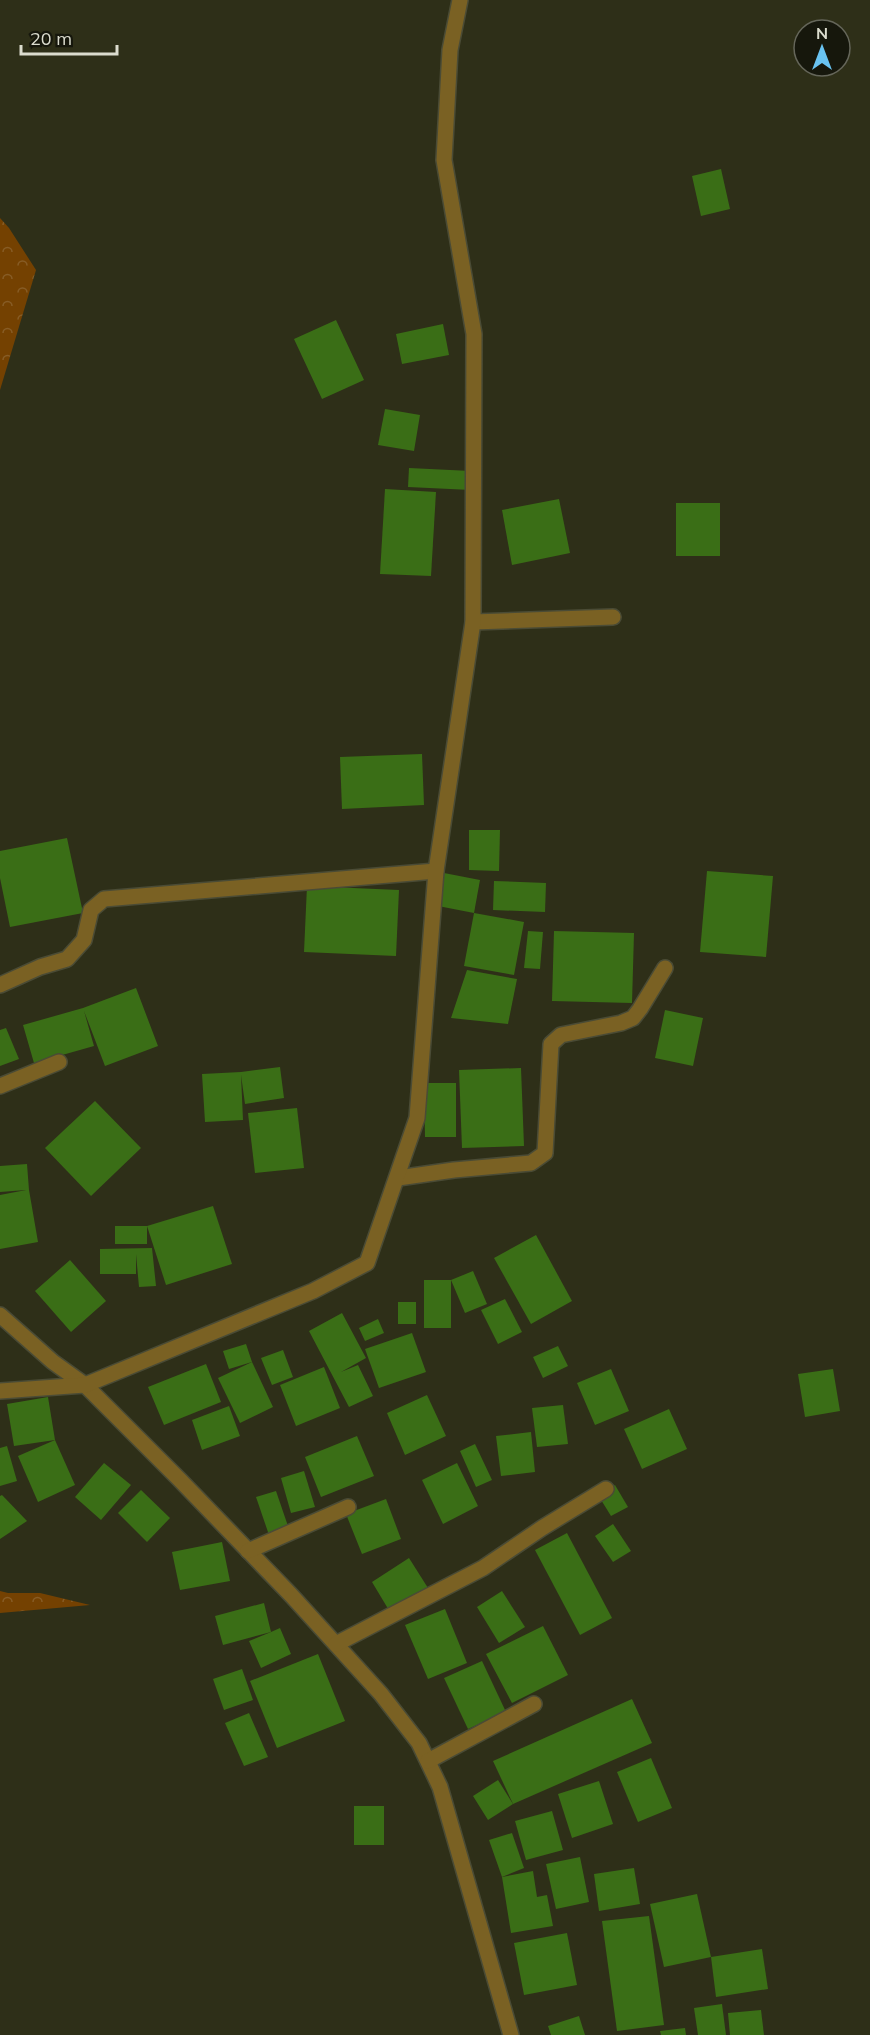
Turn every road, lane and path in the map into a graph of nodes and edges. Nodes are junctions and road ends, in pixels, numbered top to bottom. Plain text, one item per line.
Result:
1 (460, 0) edge
2 (613, 617) dead end
3 (473, 622) junction
4 (436, 871) junction
5 (665, 968) dead end
6 (0, 985) edge
7 (58, 1062) dead end
8 (0, 1086) edge
9 (398, 1178) junction
10 (0, 1316) edge
11 (85, 1385) junction
12 (0, 1391) edge
13 (606, 1489) dead end
14 (348, 1507) dead end
15 (248, 1551) junction
16 (336, 1644) junction
17 (534, 1704) dead end
18 (428, 1761) junction
19 (511, 2035) edge

1 - 3 street
2 - 3 street
3 - 4 street
4 - 6 street
4 - 9 street
5 - 9 street
7 - 8 street
9 - 11 street
10 - 11 street
11 - 12 street
11 - 15 street
13 - 16 street
14 - 15 street
15 - 16 street
16 - 18 street
17 - 18 street
18 - 19 street

